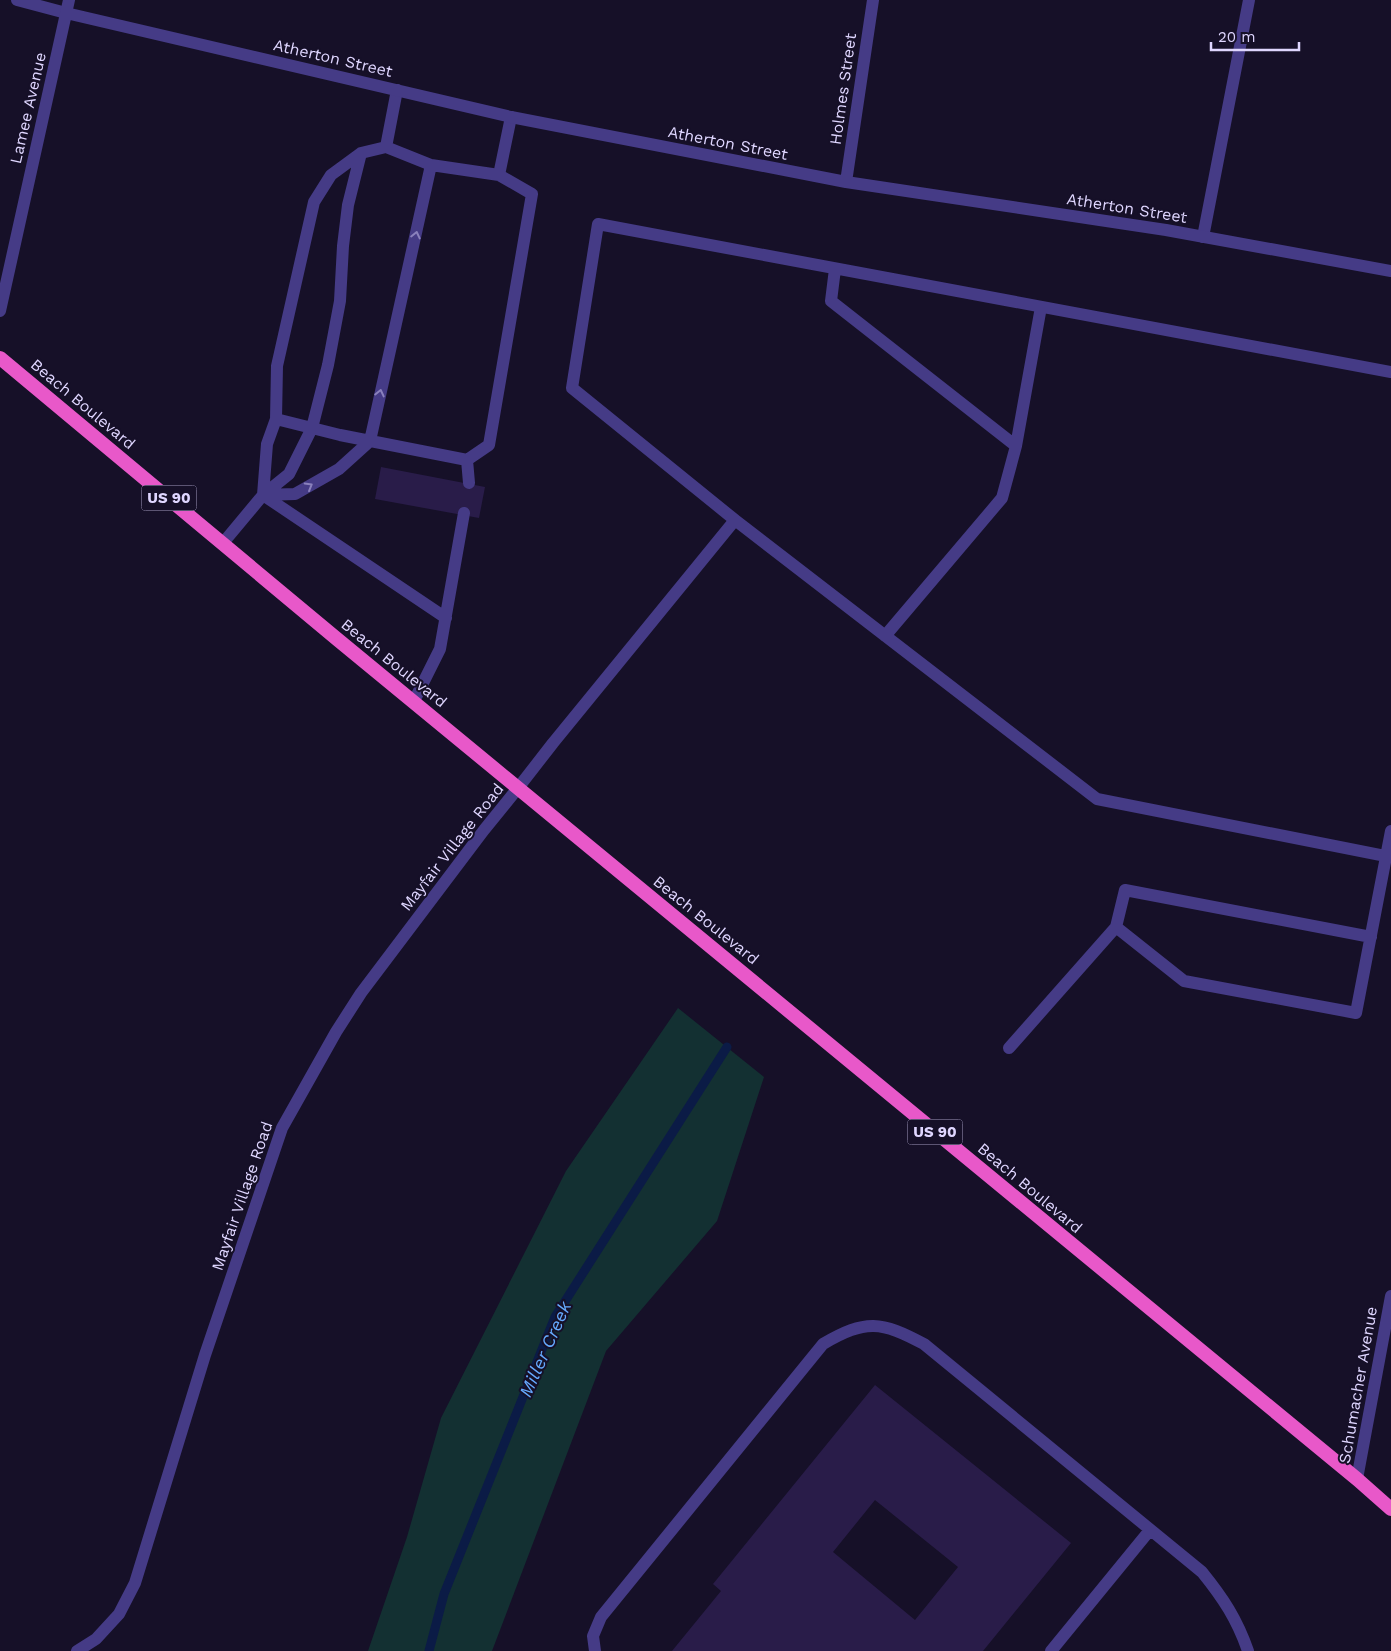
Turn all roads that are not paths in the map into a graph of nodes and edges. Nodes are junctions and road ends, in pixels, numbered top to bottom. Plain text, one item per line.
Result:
1 (17, 0) edge
2 (873, 0) edge
3 (1249, 0) edge
4 (67, 6) edge
5 (397, 90) junction
6 (511, 117) junction
7 (386, 147) junction
8 (361, 153) junction
9 (431, 165) junction
10 (499, 175) junction
11 (846, 182) junction
12 (1203, 237) junction
13 (836, 269) junction
14 (1391, 271) edge
15 (1041, 307) junction
16 (0, 311) edge
17 (0, 358) edge
18 (1391, 372) edge
19 (276, 419) junction
20 (312, 428) junction
21 (370, 441) junction
22 (1016, 446) junction
23 (468, 460) junction
24 (469, 483) dead end
25 (263, 495) junction
26 (464, 513) dead end
27 (735, 520) junction
28 (223, 543) junction
29 (446, 618) junction
30 (886, 636) junction
31 (414, 701) junction
32 (518, 788) junction
33 (1391, 831) edge
34 (1389, 856) edge
35 (1116, 927) junction
36 (1371, 937) junction
37 (1010, 1048) dead end
38 (1391, 1296) edge
39 (1357, 1479) junction
40 (1391, 1509) edge
41 (1150, 1530) junction
42 (77, 1651) edge
43 (595, 1651) edge
44 (1050, 1651) edge
45 (1248, 1651) edge

1 - 4 street, Atherton Street
2 - 11 street, Holmes Street
3 - 12 street
4 - 5 street, Atherton Street
4 - 16 street, Lamee Avenue
5 - 6 street, Atherton Street
5 - 7 street
6 - 10 street
6 - 11 street, Atherton Street
7 - 8 street
7 - 9 street
8 - 19 street
8 - 20 street
9 - 10 street
21 -> 9 street
10 - 23 street
11 - 12 street, Atherton Street
12 - 14 street, Atherton Street
13 - 15 street
13 - 22 street
13 - 27 street
15 - 18 street
15 - 22 street
17 - 28 highway, Beach Boulevard / US 90
19 - 20 street
19 - 25 street
20 - 21 street
20 - 25 street
21 - 23 street
25 -> 21 street
22 - 30 street
23 - 24 street
25 - 28 street
25 - 29 street
26 - 29 street
27 - 30 street
27 - 32 street, Mayfair Village Road
28 - 31 highway, Beach Boulevard / US 90
29 - 31 street
30 - 34 street
31 - 32 highway, Beach Boulevard / US 90
32 - 39 highway, Beach Boulevard / US 90
32 - 42 street, Mayfair Village Road
33 - 34 street
34 - 36 street
35 - 36 street
35 - 36 street
35 - 37 street
38 - 39 street, Schumacher Avenue
39 - 40 highway, Beach Boulevard / US 90
41 - 43 street
41 - 44 street
41 - 45 street

